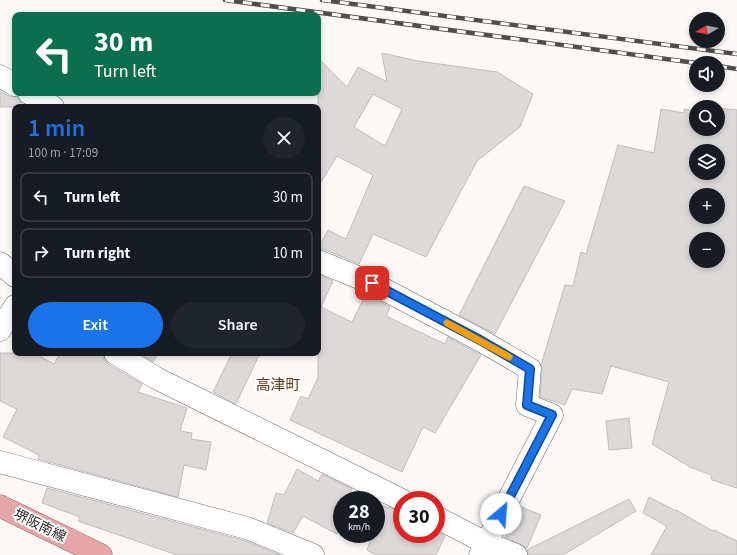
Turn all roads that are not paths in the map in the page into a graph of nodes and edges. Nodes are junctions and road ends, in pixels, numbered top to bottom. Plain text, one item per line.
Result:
1 (0, 76) edge
2 (12, 83) edge
3 (34, 96) edge
4 (48, 104) edge
5 (321, 262) edge
6 (0, 263) edge
7 (12, 273) edge
8 (12, 311) edge
9 (0, 330) edge
10 (121, 356) edge
11 (0, 462) edge
12 (393, 496) edge
13 (0, 506) edge
14 (445, 524) edge
15 (483, 549) edge
16 (101, 555) edge
17 (312, 555) edge
18 (516, 555) edge

1 - 2 street
3 - 4 street
5 - 15 street
6 - 7 street
8 - 9 street
10 - 12 street
11 - 17 street
13 - 16 main road, 堺阪南線
14 - 15 street
15 - 18 street

